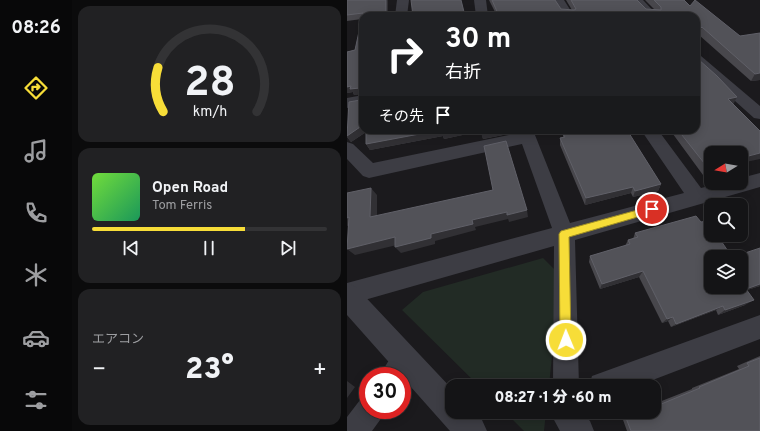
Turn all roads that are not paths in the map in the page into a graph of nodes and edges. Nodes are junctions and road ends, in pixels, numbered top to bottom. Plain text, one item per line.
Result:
1 (403, 0) edge
2 (480, 0) edge
3 (558, 0) edge
4 (637, 0) edge
5 (402, 12) edge
6 (482, 12) edge
7 (566, 12) edge
8 (648, 12) edge
9 (700, 62) edge
10 (359, 101) edge
11 (347, 103) edge
12 (760, 113) edge
13 (522, 134) edge
14 (526, 134) edge
15 (652, 134) edge
16 (347, 148) edge
17 (760, 180) edge
18 (697, 197) junction
19 (564, 234) junction
20 (347, 295) edge
21 (760, 327) edge
22 (399, 367) edge
23 (411, 377) edge
24 (566, 379) edge
25 (621, 379) edge
26 (445, 405) edge
27 (363, 419) edge
28 (460, 419) edge
29 (568, 419) edge
30 (354, 431) edge
31 (471, 431) edge
32 (580, 431) edge

1 - 5 street
2 - 6 street
3 - 7 street
4 - 8 street
9 - 12 street
10 - 11 street
13 - 16 street
14 - 19 street
15 - 18 street
17 - 18 street
18 - 19 street
19 - 20 street
19 - 24 street
20 - 22 street
21 - 25 street
23 - 26 street
27 - 30 street
28 - 31 street
29 - 32 street

